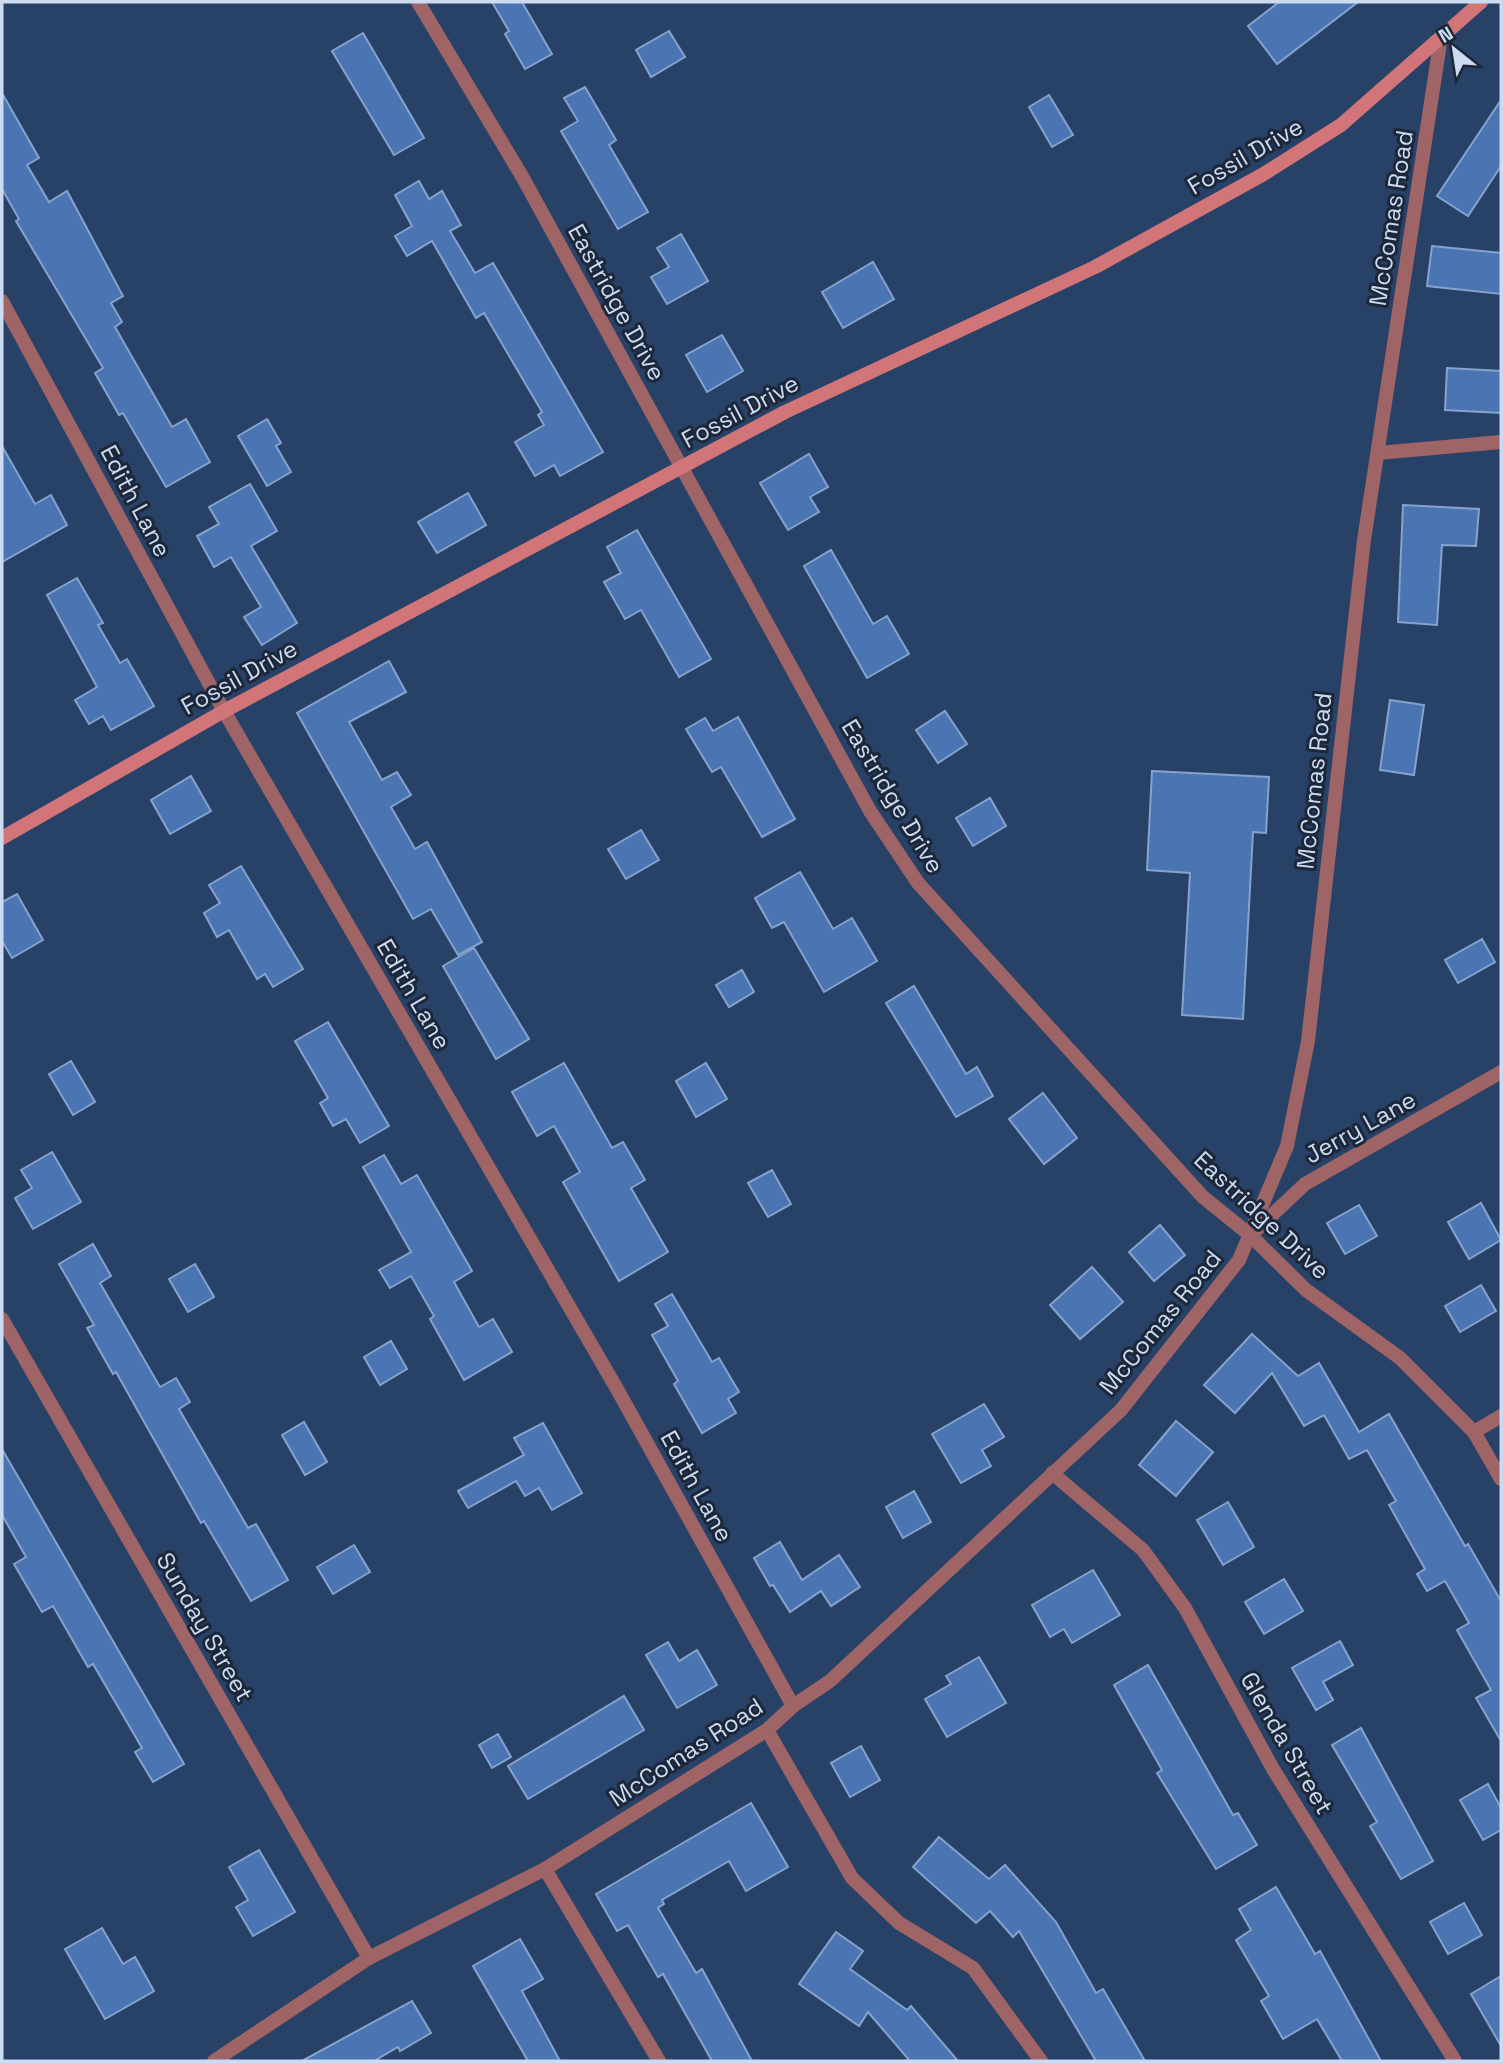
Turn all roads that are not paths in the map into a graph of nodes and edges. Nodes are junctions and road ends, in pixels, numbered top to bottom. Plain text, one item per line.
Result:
1 (418, 2) edge
2 (1481, 2) edge
3 (1441, 37) junction
4 (2, 302) edge
5 (1501, 443) edge
6 (1378, 453) junction
7 (682, 468) junction
8 (224, 710) junction
9 (2, 838) edge
10 (1501, 1072) edge
11 (1250, 1236) junction
12 (2, 1320) edge
13 (1501, 1416) edge
14 (1474, 1432) junction
15 (1052, 1473) junction
16 (1501, 1479) edge
17 (793, 1706) junction
18 (767, 1730) junction
19 (545, 1869) junction
20 (369, 1958) junction
21 (215, 2061) edge
22 (659, 2061) edge
23 (1041, 2061) edge
24 (1455, 2061) edge

1 - 7 street, Eastridge Drive
2 - 3 street, Fossil Drive
3 - 6 street, McComas Road
3 - 7 street, Fossil Drive
4 - 8 street, Edith Lane
5 - 6 street
6 - 11 street, McComas Road
7 - 8 street, Fossil Drive
7 - 11 street, Eastridge Drive
8 - 9 street, Fossil Drive
8 - 17 street, Edith Lane
10 - 11 street, Jerry Lane
11 - 14 street, Eastridge Drive
11 - 15 street, McComas Road
12 - 20 street, Sunday Street
13 - 14 street
14 - 16 street, Eastridge Drive
15 - 17 street, McComas Road
15 - 24 street, Glenda Street
17 - 18 street, McComas Road
18 - 19 street, McComas Road
18 - 23 street
19 - 20 street, McComas Road
19 - 22 street
20 - 21 street, McComas Road

